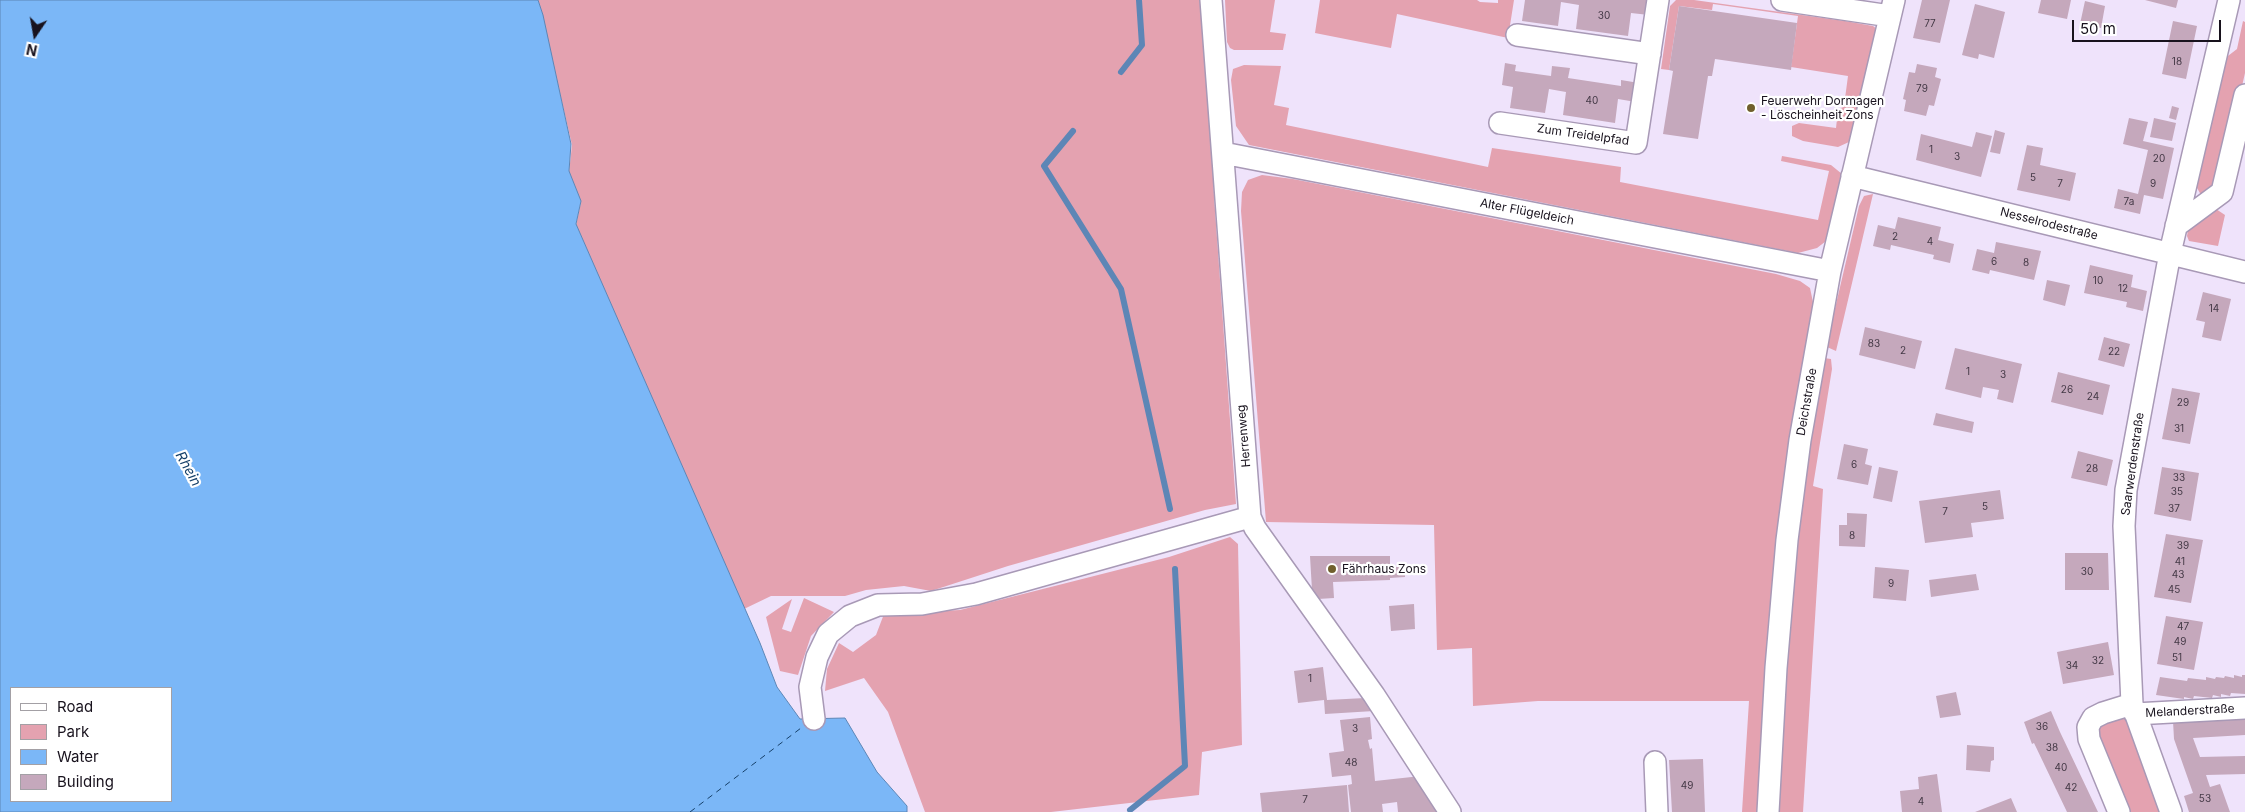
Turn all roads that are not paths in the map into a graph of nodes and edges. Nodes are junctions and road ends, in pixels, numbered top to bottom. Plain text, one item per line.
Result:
1 (1211, 0) edge
2 (1658, 0) edge
3 (1782, 0) edge
4 (2229, 0) edge
5 (1892, 8) edge
6 (1517, 35) dead end
7 (1650, 54) junction
8 (2245, 94) edge
9 (1500, 123) dead end
10 (1223, 153) junction
11 (1852, 176) junction
12 (2176, 226) junction
13 (2170, 253) junction
14 (1830, 271) junction
15 (2245, 272) edge
16 (1250, 517) junction
17 (2245, 708) edge
18 (2133, 709) junction
19 (814, 719) dead end
20 (1655, 762) dead end
21 (1450, 812) edge
22 (1657, 812) edge
23 (1768, 812) edge
24 (2119, 812) edge
25 (2170, 812) edge

1 - 10 street, Herrenweg
2 - 7 street, Zum Treidelpfad
3 - 5 street
4 - 12 street, Saarwerdenstraße
5 - 11 street, Deichstraße
6 - 7 street
7 - 9 street, Zum Treidelpfad
8 - 12 street
10 - 14 street, Alter Flügeldeich
10 - 16 street, Herrenweg
11 - 13 street, Nesselrodestraße
11 - 14 street, Deichstraße
12 - 13 street, Saarwerdenstraße
13 - 15 street, Nesselrodestraße
13 - 18 street, Saarwerdenstraße
14 - 23 street, Deichstraße
16 - 19 street
16 - 21 street, Herrenweg
17 - 18 street, Melanderstraße
18 - 24 street
18 - 25 street, Saarwerdenstraße
20 - 22 street

